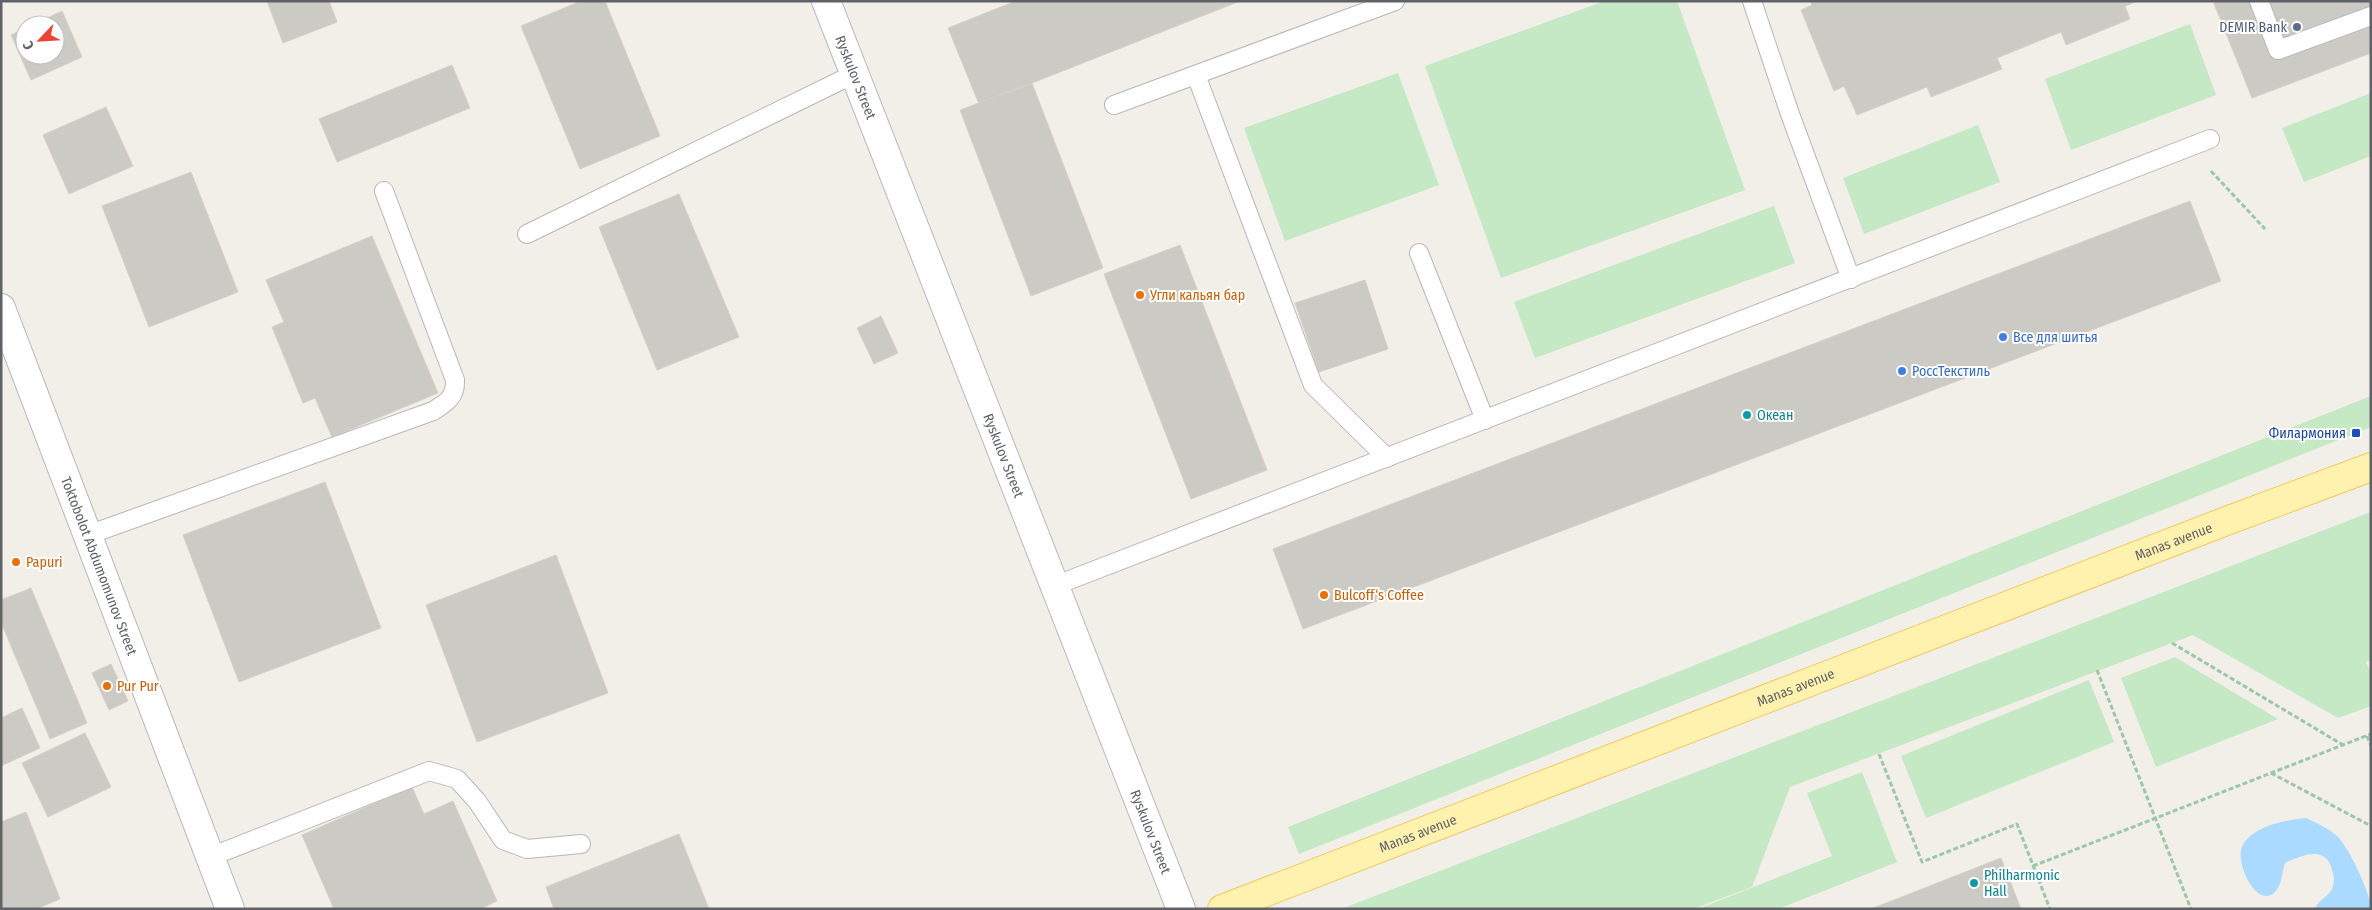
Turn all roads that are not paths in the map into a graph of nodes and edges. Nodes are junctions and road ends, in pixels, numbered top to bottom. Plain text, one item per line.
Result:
1 (826, 1) edge
2 (1395, 1) edge
3 (1752, 1) edge
4 (2259, 1) edge
5 (2371, 16) edge
6 (854, 74) junction
7 (1196, 75) junction
8 (1114, 106) dead end
9 (2210, 139) dead end
10 (384, 191) dead end
11 (528, 234) dead end
12 (1419, 253) dead end
13 (1851, 278) junction
14 (1, 308) edge
15 (1485, 420) junction
16 (1387, 458) junction
17 (2371, 467) edge
18 (88, 535) junction
19 (1054, 586) junction
20 (581, 844) dead end
21 (210, 857) junction
22 (230, 909) edge
23 (1181, 909) edge
24 (1222, 909) edge

1 - 6 street, Ryskulov Street
2 - 7 lane
3 - 13 lane
4 - 5 lane
6 - 11 lane
6 - 19 street, Ryskulov Street
7 - 8 lane
7 - 16 lane
9 - 13 lane
10 - 18 lane
12 - 15 lane
13 - 15 lane
14 - 18 street, Toktobolot Abdumomunov Street
15 - 16 lane
16 - 19 lane
17 - 24 main road, Manas avenue
18 - 21 street, Toktobolot Abdumomunov Street
19 - 23 street, Ryskulov Street
20 - 21 lane
21 - 22 street, Toktobolot Abdumomunov Street

